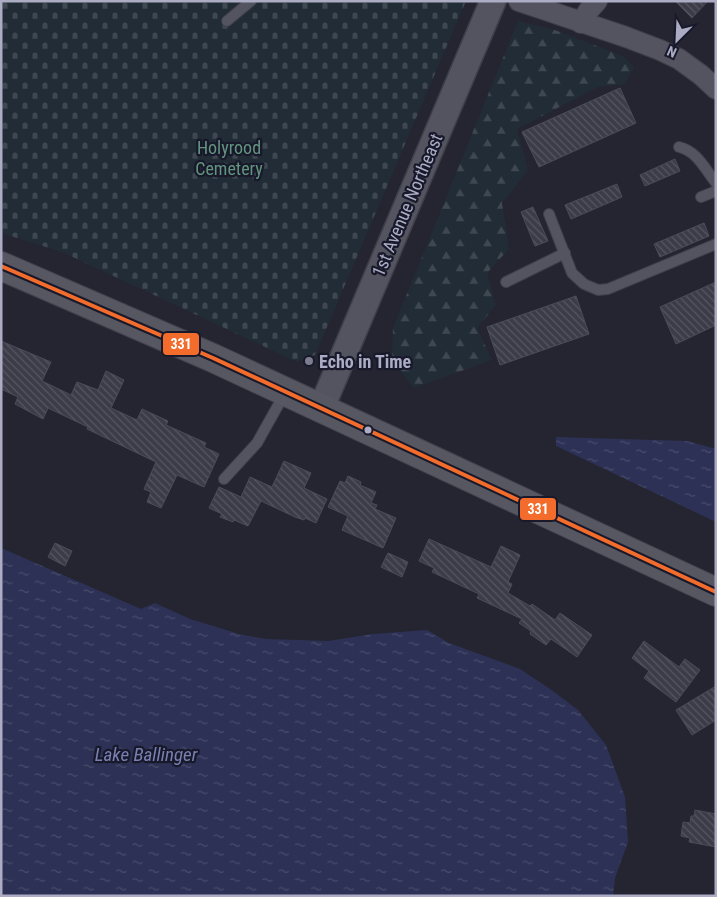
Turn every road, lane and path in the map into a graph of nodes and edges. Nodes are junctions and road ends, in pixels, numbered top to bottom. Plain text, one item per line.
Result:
1 (251, 1) edge
2 (494, 1) edge
3 (520, 1) edge
4 (597, 1) edge
5 (227, 22) dead end
6 (581, 23) junction
7 (716, 89) edge
8 (679, 147) dead end
9 (716, 183) edge
10 (716, 191) edge
11 (701, 197) dead end
12 (550, 214) dead end
13 (716, 244) edge
14 (564, 253) junction
15 (1, 266) edge
16 (506, 282) dead end
17 (286, 392) junction
18 (321, 409) junction
19 (224, 479) dead end
20 (716, 592) edge

1 - 5 lane
2 - 18 street, 1st Avenue Northeast
3 - 6 street
4 - 6 street
6 - 7 street
8 - 9 lane
10 - 11 lane
12 - 14 lane
13 - 14 lane
14 - 16 lane
15 - 17 main road
17 - 18 main road
17 - 19 lane
18 - 20 main road

